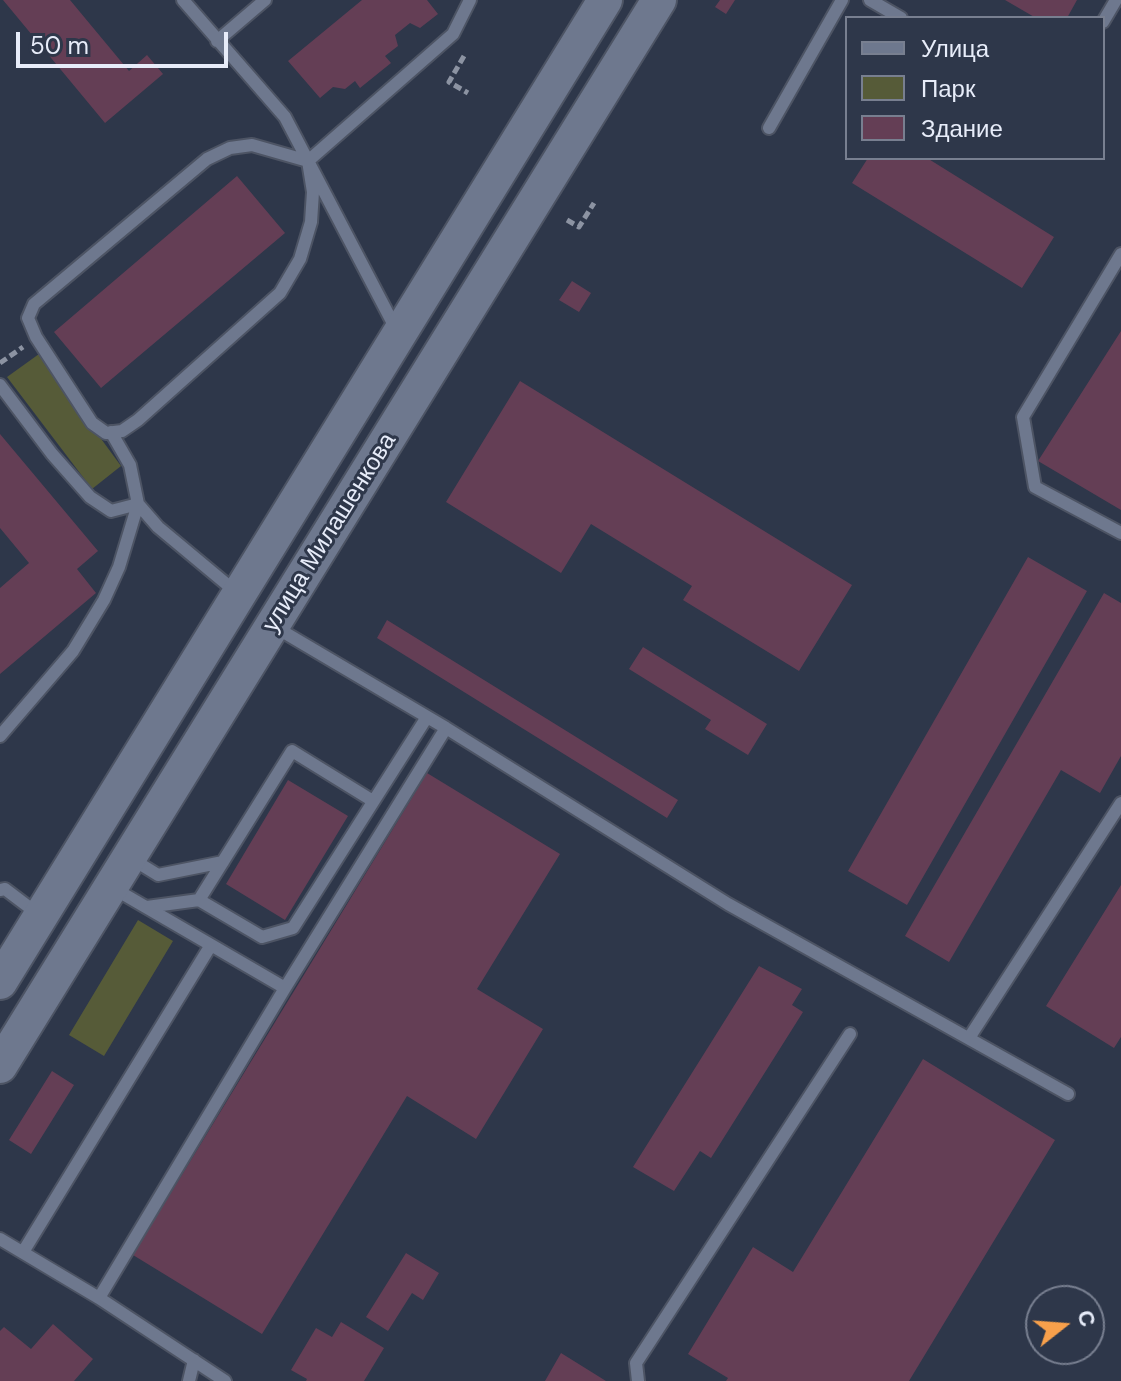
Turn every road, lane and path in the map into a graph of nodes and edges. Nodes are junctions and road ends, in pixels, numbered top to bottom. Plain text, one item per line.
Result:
1 (183, 0) edge
2 (265, 0) edge
3 (470, 0) edge
4 (605, 0) edge
5 (659, 0) edge
6 (842, 0) edge
7 (870, 0) edge
8 (1116, 0) edge
9 (898, 16) edge
10 (1105, 19) edge
11 (217, 41) junction
12 (464, 56) dead end
13 (468, 93) dead end
14 (769, 128) dead end
15 (308, 161) junction
16 (594, 203) dead end
17 (567, 220) dead end
18 (1121, 254) edge
19 (399, 334) junction
20 (0, 385) edge
21 (111, 432) junction
22 (138, 504) junction
23 (1121, 533) edge
24 (239, 594) junction
25 (272, 625) junction
26 (427, 717) junction
27 (446, 728) junction
28 (0, 736) edge
29 (373, 801) junction
30 (1121, 803) edge
31 (128, 857) junction
32 (223, 862) junction
33 (110, 886) junction
34 (2, 887) edge
35 (199, 900) junction
36 (147, 907) junction
37 (41, 915) junction
38 (211, 945) junction
39 (0, 982) edge
40 (285, 988) junction
41 (850, 1034) dead end
42 (969, 1038) junction
43 (0, 1066) edge
44 (1068, 1094) dead end
45 (0, 1239) edge
46 (23, 1252) junction
47 (99, 1298) junction
48 (194, 1360) junction
49 (189, 1381) edge
50 (225, 1381) edge
51 (638, 1381) edge

1 - 11 lane
2 - 11 lane
3 - 15 lane
4 - 19 main road, улица Милашенкова
5 - 25 main road, улица Милашенкова
6 - 14 lane
7 - 9 lane
8 - 10 lane
11 - 15 lane
12 - 13 path
15 - 19 lane
15 - 21 lane
15 - 21 lane
16 - 17 path
18 - 23 lane
19 - 24 main road, улица Милашенкова
20 - 22 lane
21 - 22 lane
22 - 24 lane
22 - 28 lane
24 - 37 main road, улица Милашенкова
25 - 26 lane
25 - 31 main road, улица Милашенкова
26 - 27 lane
26 - 29 lane
27 - 40 lane
27 - 42 lane
29 - 32 lane
29 - 35 lane
30 - 42 lane
31 - 32 lane
31 - 33 main road, улица Милашенкова
32 - 35 lane
33 - 36 lane
33 - 43 main road, улица Милашенкова
34 - 37 lane
35 - 36 lane
36 - 38 lane
37 - 39 main road, улица Милашенкова
38 - 40 lane
38 - 46 lane
40 - 47 lane
41 - 51 lane
42 - 44 lane
45 - 46 lane
46 - 47 lane
47 - 48 lane
48 - 49 lane
48 - 50 lane

